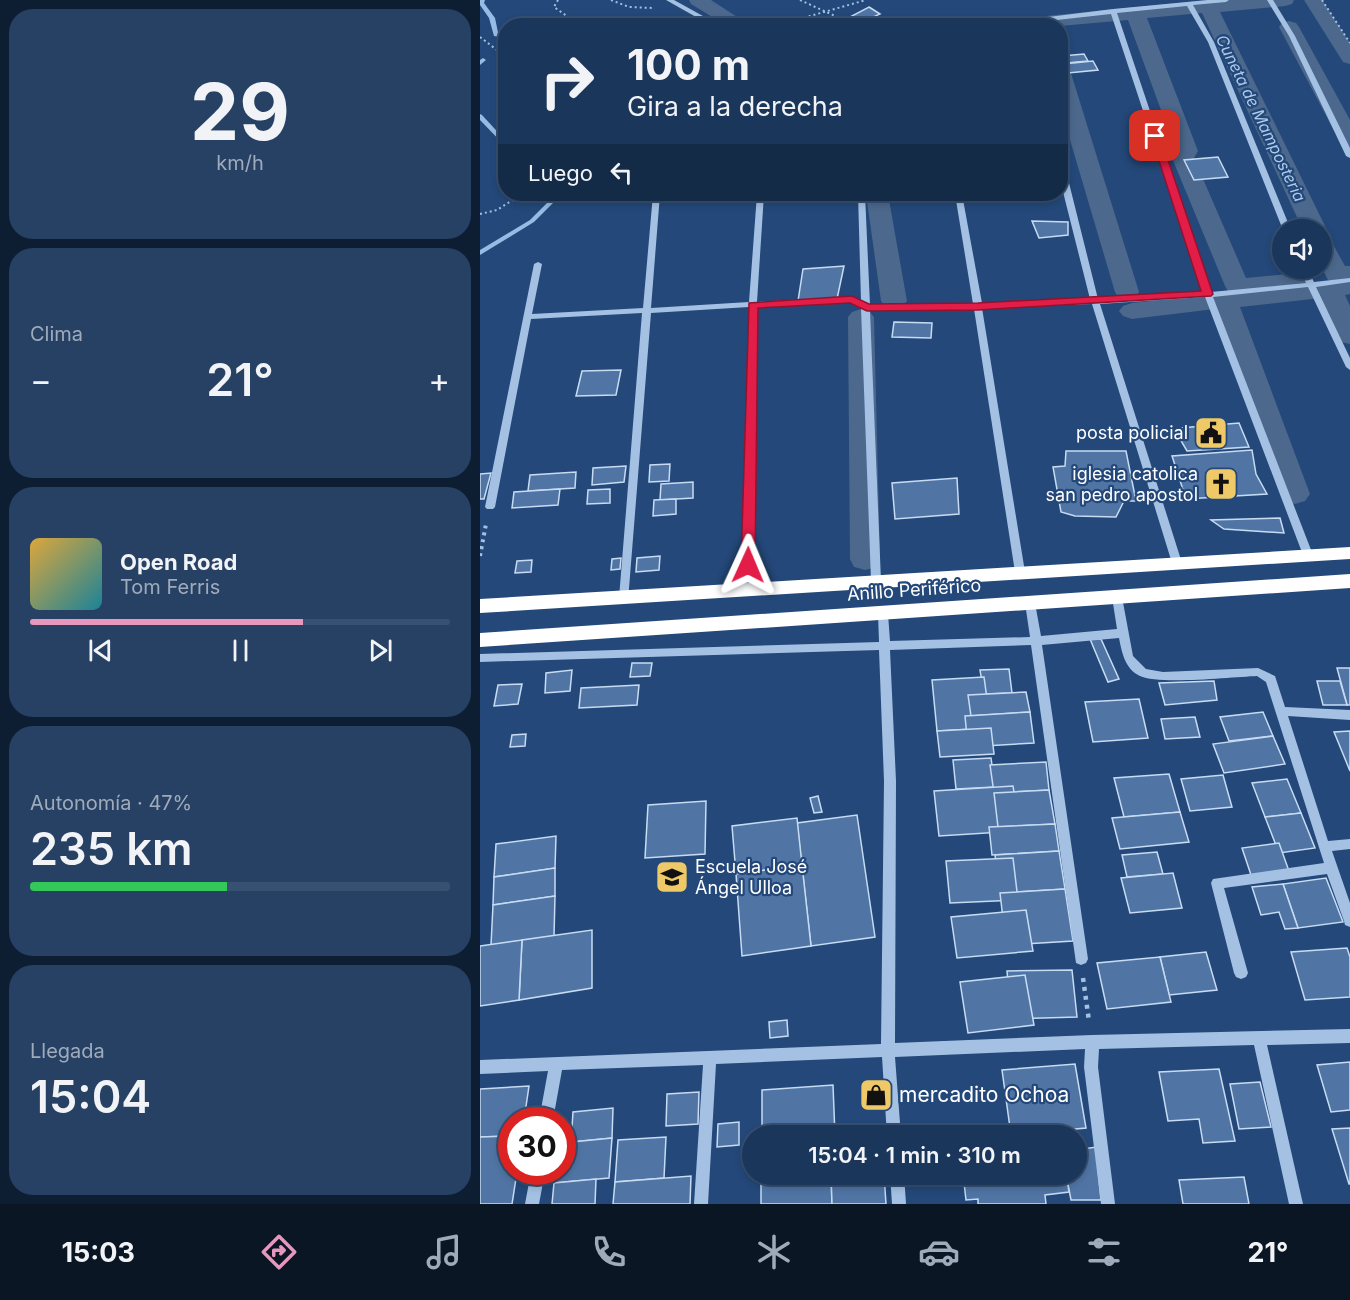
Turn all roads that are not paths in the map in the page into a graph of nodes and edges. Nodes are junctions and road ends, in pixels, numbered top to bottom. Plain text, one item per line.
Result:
1 (669, 0) edge
2 (1226, 0) edge
3 (1271, 2) edge
4 (1169, 3) edge
5 (1191, 7) junction
6 (1114, 12) junction
7 (703, 18) edge
8 (1066, 18) edge
9 (1350, 156) edge
10 (1068, 195) edge
11 (656, 201) edge
12 (760, 201) edge
13 (861, 201) edge
14 (959, 201) edge
15 (1283, 219) edge
16 (538, 264) dead end
17 (1308, 279) edge
18 (1350, 280) edge
19 (1311, 287) junction
20 (1208, 296) junction
21 (1095, 302) junction
22 (753, 305) junction
23 (978, 307) junction
24 (867, 308) junction
25 (648, 311) junction
26 (529, 317) junction
27 (1350, 368) edge
28 (490, 507) road end
29 (1350, 553) edge
30 (1308, 555) junction
31 (1177, 563) junction
32 (1020, 572) junction
33 (876, 581) junction
34 (1350, 581) edge
35 (747, 589) junction
36 (1117, 597) junction
37 (624, 598) junction
38 (1030, 603) junction
39 (480, 606) edge
40 (883, 614) junction
41 (1123, 633) junction
42 (480, 640) edge
43 (1036, 641) junction
44 (884, 646) junction
45 (480, 658) edge
46 (1281, 711) junction
47 (1350, 715) edge
48 (1350, 844) edge
49 (1324, 847) junction
50 (1331, 868) junction
51 (1350, 921) edge
52 (1081, 959) road end
53 (1241, 974) dead end
54 (1350, 1036) edge
55 (1259, 1038) junction
56 (1092, 1042) junction
57 (888, 1051) junction
58 (710, 1057) junction
59 (556, 1063) junction
60 (480, 1067) edge
61 (548, 1107) edge
62 (893, 1125) edge
63 (536, 1185) edge
64 (898, 1185) edge
65 (532, 1204) edge
66 (701, 1204) edge
67 (899, 1204) edge
68 (1108, 1204) edge
69 (1296, 1204) edge

1 - 7 street
2 - 5 street
3 - 9 street
4 - 5 street
4 - 6 street
5 - 15 street
6 - 8 street
6 - 20 street
10 - 21 street
11 - 25 street
12 - 22 street
13 - 24 street
14 - 23 street
16 - 26 street
17 - 19 street
18 - 19 street
19 - 20 street
19 - 27 street
20 - 21 street
20 - 30 street
21 - 23 street
21 - 31 street
22 - 24 street
22 - 25 street
22 - 35 street
23 - 24 street
23 - 32 street
24 - 33 street
25 - 26 street
25 - 37 street
26 - 28 street
29 - 30 highway, Anillo Periférico
30 - 31 highway, Anillo Periférico
31 - 32 highway, Anillo Periférico
32 - 33 highway, Anillo Periférico
33 - 35 highway, Anillo Periférico
34 - 36 highway, Anillo Periférico
35 - 37 highway, Anillo Periférico
36 - 38 highway, Anillo Periférico
36 - 41 street
37 - 39 highway, Anillo Periférico
38 - 40 highway, Anillo Periférico
38 - 43 street
40 - 42 highway, Anillo Periférico
40 - 44 street
41 - 43 street
41 - 46 street
43 - 44 street
43 - 52 street
44 - 45 street
44 - 57 street
46 - 47 street
46 - 49 street
48 - 49 street
49 - 50 street
50 - 51 street
50 - 53 street
54 - 55 street
55 - 56 street
55 - 69 street
56 - 57 street
56 - 68 street
57 - 58 street
57 - 62 street
58 - 59 street
58 - 66 street
59 - 60 street
59 - 61 street
63 - 65 street
64 - 67 street

